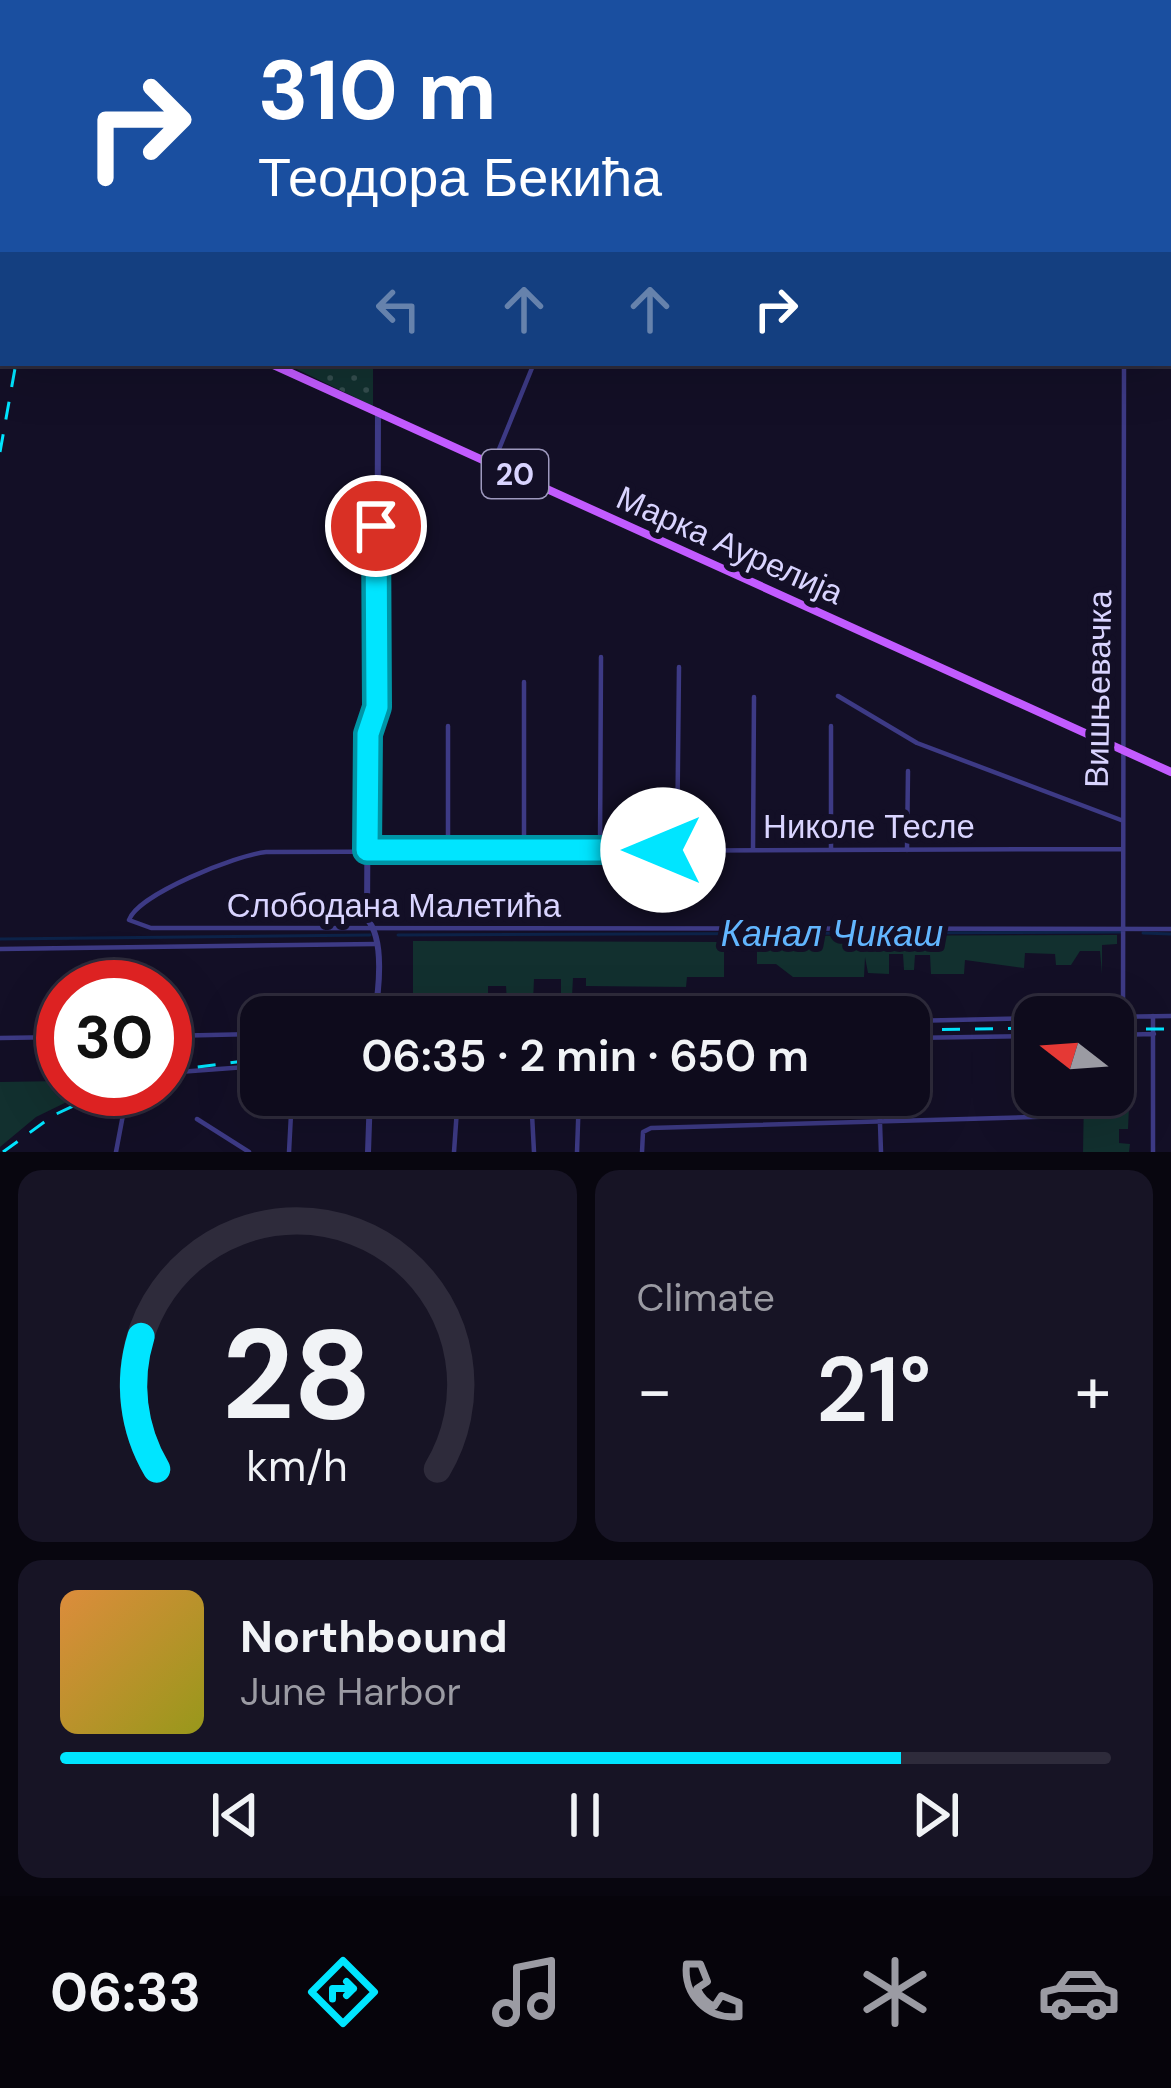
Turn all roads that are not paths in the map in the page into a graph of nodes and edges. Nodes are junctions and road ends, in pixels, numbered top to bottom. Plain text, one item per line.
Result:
1 (276, 366) edge
2 (533, 366) edge
3 (1124, 366) edge
4 (378, 411) junction
5 (493, 464) junction
6 (601, 657) dead end
7 (679, 667) dead end
8 (524, 682) dead end
9 (838, 696) dead end
10 (754, 697) dead end
11 (448, 726) dead end
12 (831, 726) dead end
13 (1123, 750) junction
14 (908, 771) dead end
15 (1171, 772) edge
16 (1121, 820) junction
17 (1122, 849) junction
18 (367, 850) junction
19 (448, 850) junction
20 (524, 850) junction
21 (599, 850) junction
22 (677, 850) junction
23 (754, 850) junction
24 (831, 850) junction
25 (907, 850) junction
26 (130, 916) joint
27 (1124, 928) junction
28 (374, 929) junction
29 (1171, 929) edge
30 (376, 943) junction
31 (0, 949) edge
32 (375, 996) edge
33 (1123, 996) edge
34 (1134, 1016) edge
35 (1153, 1016) junction
36 (1171, 1016) edge
37 (1014, 1018) edge
38 (930, 1020) edge
39 (240, 1034) edge
40 (1134, 1034) edge
41 (1154, 1034) junction
42 (192, 1035) edge
43 (1014, 1036) edge
44 (36, 1037) edge
45 (0, 1038) edge
46 (930, 1038) edge
47 (240, 1068) edge
48 (192, 1071) edge
49 (123, 1116) edge
50 (291, 1116) edge
51 (369, 1116) edge
52 (457, 1116) edge
53 (532, 1116) edge
54 (578, 1116) edge
55 (880, 1116) edge
56 (1066, 1116) dead end
57 (197, 1119) dead end
58 (880, 1119) junction
59 (116, 1152) edge
60 (249, 1152) edge
61 (289, 1152) edge
62 (368, 1152) edge
63 (454, 1152) edge
64 (534, 1152) edge
65 (577, 1152) edge
66 (642, 1152) edge
67 (881, 1152) edge
68 (1153, 1152) edge

1 - 4 main road, Марка Аурелија / 20
2 - 5 street
3 - 13 street, Вишњевачка
4 - 5 main road, Марка Аурелија / 20
4 - 18 street
5 - 13 main road, Марка Аурелија / 20
6 - 21 street
7 - 22 street
8 - 20 street
9 - 16 street
10 - 23 street
11 - 19 street
12 - 24 street
13 - 15 main road, Марка Аурелија / 20
13 - 16 street, Вишњевачка
14 - 25 street
16 - 17 street, Вишњевачка
17 - 25 street, Николе Тесле
17 - 27 street, Вишњевачка
18 - 19 street, Николе Тесле
18 - 26 street, Николе Тесле
18 - 28 street
19 - 20 street, Николе Тесле
20 - 21 street, Николе Тесле
21 - 22 street, Николе Тесле
22 - 23 street, Николе Тесле
23 - 24 street, Николе Тесле
24 - 25 street, Николе Тесле
26 - 28 street, Слободана Малетића
27 - 28 street, Слободана Малетића
27 - 29 street, Слободана Малетића
27 - 33 street, Вишњевачка
28 - 30 street
30 - 31 street, Слободана Малетића
30 - 32 street
34 - 35 street
35 - 36 street
35 - 41 street
37 - 38 street
39 - 42 street
40 - 41 street
41 - 68 street
43 - 46 street
44 - 45 street
47 - 48 street
49 - 59 street
50 - 61 street
51 - 62 street
52 - 63 street
53 - 64 street
54 - 65 street
55 - 58 street
56 - 58 street
57 - 60 street
58 - 66 street
58 - 67 street

